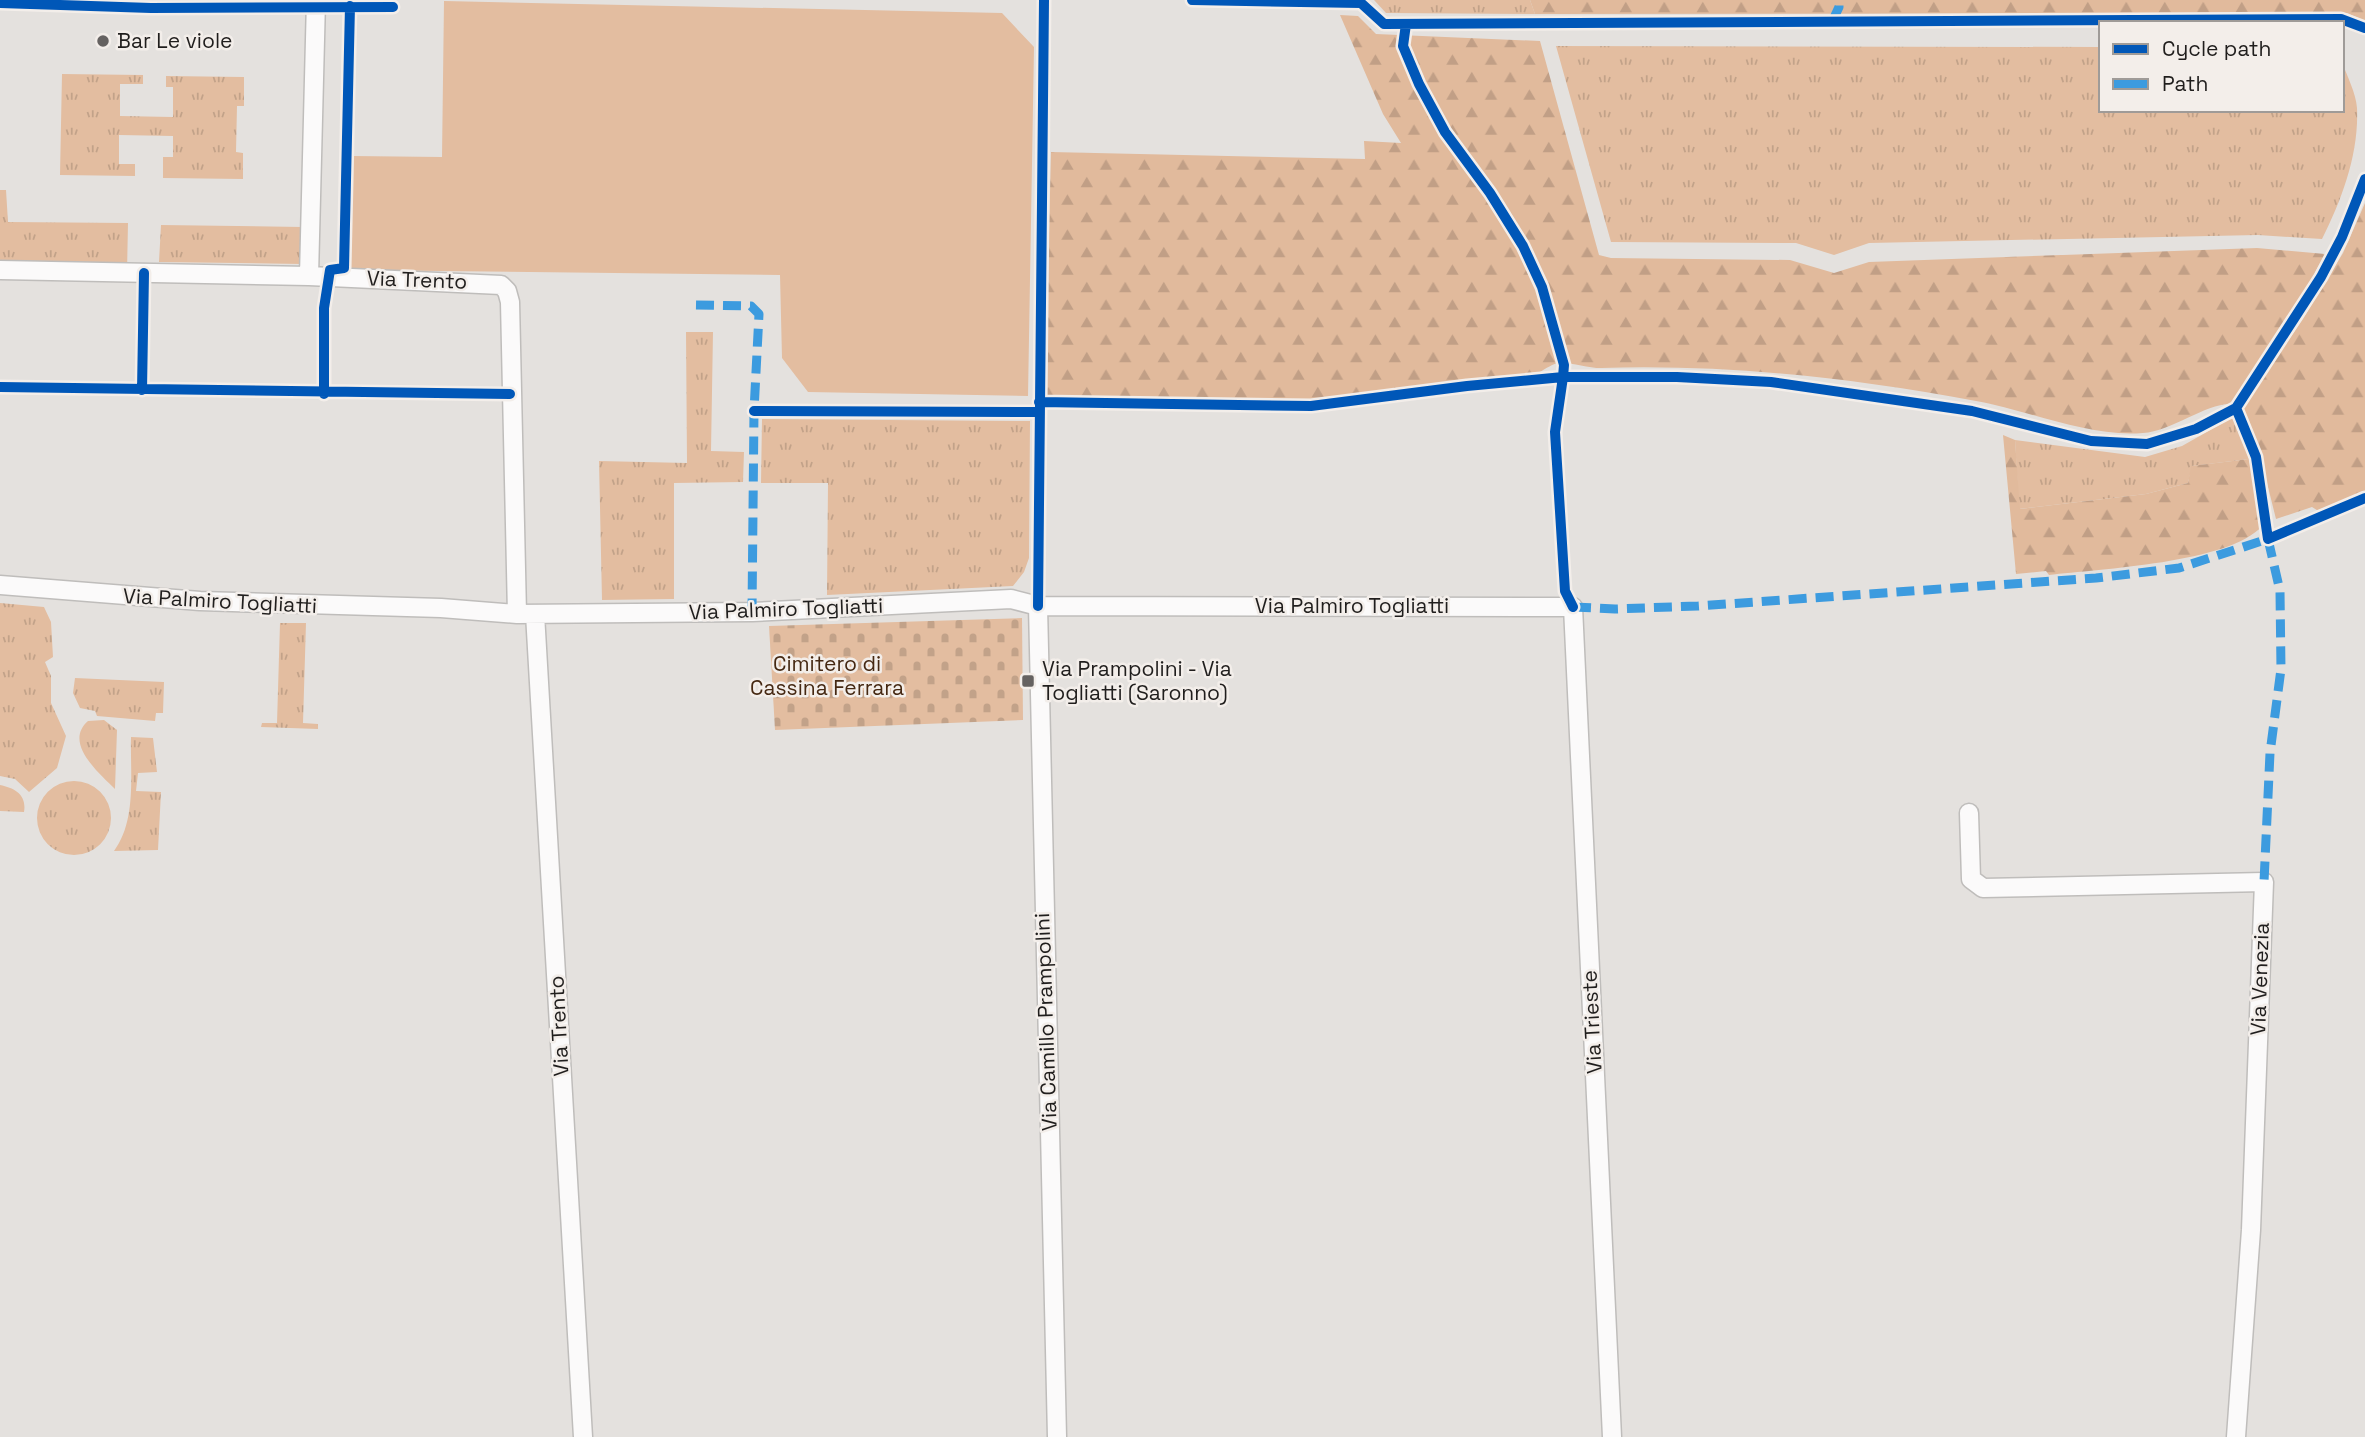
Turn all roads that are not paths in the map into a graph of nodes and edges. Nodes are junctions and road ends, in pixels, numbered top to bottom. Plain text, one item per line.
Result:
1 (316, 0) edge
2 (0, 270) edge
3 (309, 276) junction
4 (0, 585) edge
5 (1038, 606) junction
6 (1573, 607) joint
7 (526, 614) junction
8 (1969, 813) dead end
9 (583, 1437) edge
10 (1057, 1437) edge
11 (1612, 1437) edge
12 (2236, 1437) edge

1 - 3 street
2 - 3 street, Via Trento
3 - 7 street, Via Trento
4 - 7 street, Via Palmiro Togliatti
5 - 6 street, Via Palmiro Togliatti
5 - 7 street, Via Palmiro Togliatti
5 - 10 street, Via Camillo Prampolini
6 - 11 street, Via Trieste
7 - 9 street, Via Trento
8 - 12 street, Via Venezia

